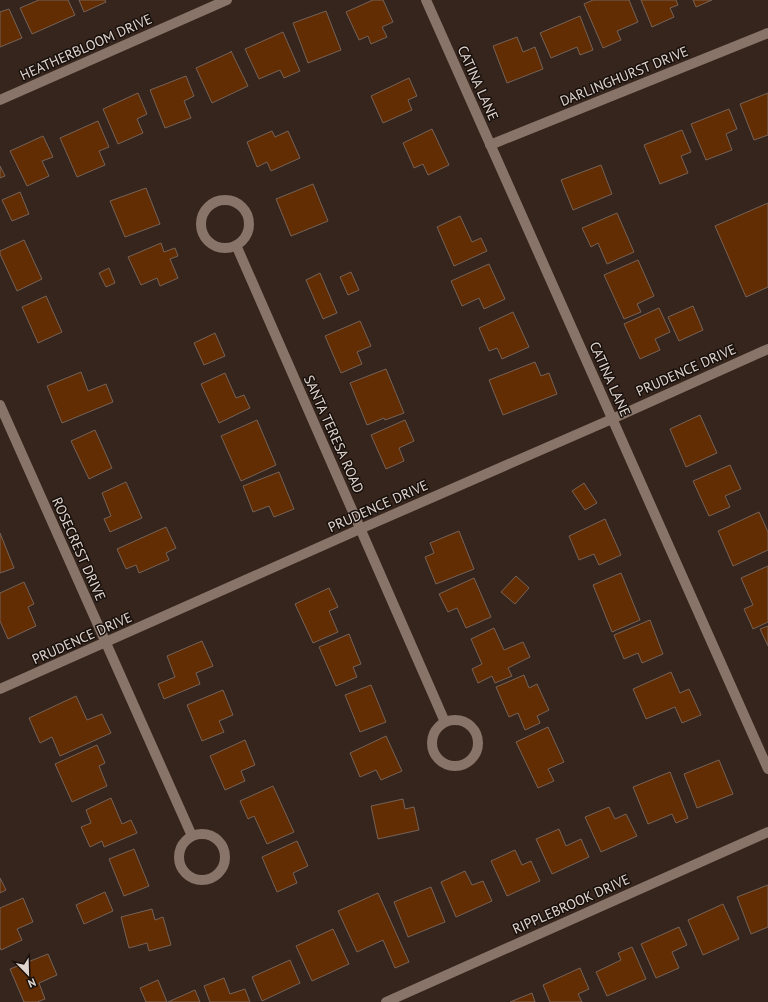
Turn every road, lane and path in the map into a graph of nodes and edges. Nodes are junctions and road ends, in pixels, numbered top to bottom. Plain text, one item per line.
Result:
1 (227, 0) edge
2 (426, 0) edge
3 (768, 32) edge
4 (0, 100) edge
5 (490, 145) junction
6 (236, 245) junction
7 (768, 349) edge
8 (0, 405) edge
9 (612, 418) junction
10 (360, 529) junction
11 (106, 643) junction
12 (0, 689) edge
13 (445, 722) junction
14 (768, 769) edge
15 (768, 832) edge
16 (192, 836) junction
17 (386, 1002) edge

1 - 4 street, HEATHERBLOOM DRIVE
2 - 5 street, CATINA LANE
3 - 5 street, DARLINGHURST DRIVE
5 - 9 street, CATINA LANE
6 - 6 street
6 - 10 street, SANTA TERESA ROAD
7 - 9 street, PRUDENCE DRIVE
8 - 11 street, ROSECREST DRIVE
9 - 10 street, PRUDENCE DRIVE
9 - 14 street, CATINA LANE
10 - 11 street, PRUDENCE DRIVE
10 - 13 street, SANTA TERESA ROAD
11 - 12 street, PRUDENCE DRIVE
11 - 16 street, ROSECREST DRIVE
13 - 13 street
15 - 17 street, RIPPLEBROOK DRIVE
16 - 16 street

